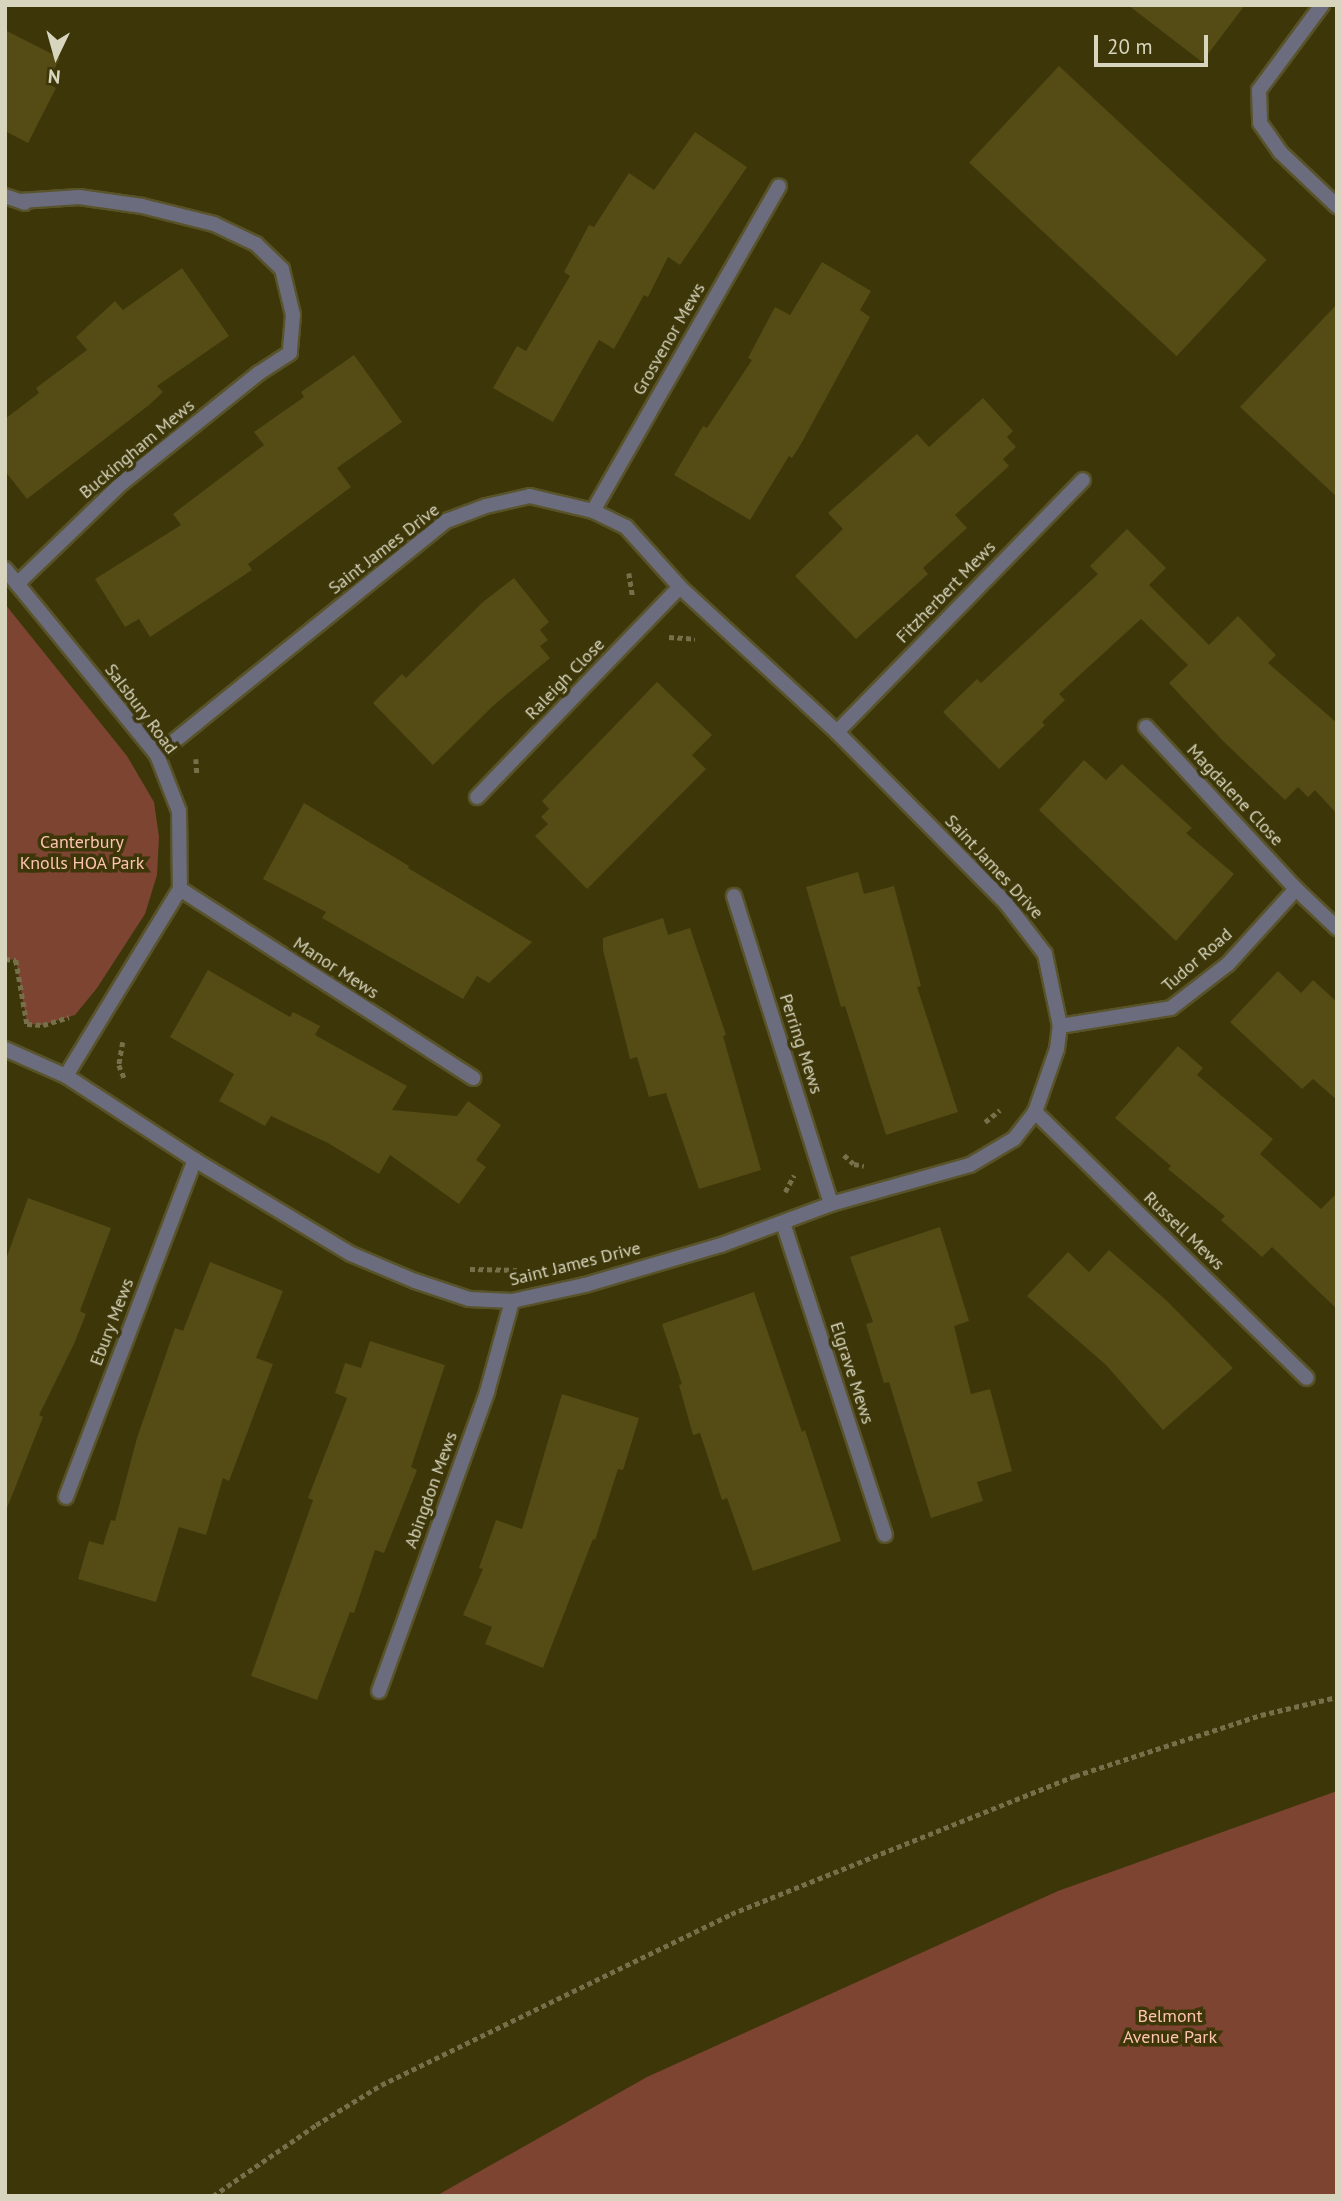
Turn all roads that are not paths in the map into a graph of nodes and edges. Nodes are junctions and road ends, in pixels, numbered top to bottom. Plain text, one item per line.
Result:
1 (1322, 5) edge
2 (779, 186) dead end
3 (5, 196) edge
4 (1337, 206) edge
5 (1083, 480) dead end
6 (593, 511) junction
7 (5, 569) edge
8 (17, 584) junction
9 (680, 587) junction
10 (1146, 727) dead end
11 (837, 732) junction
12 (157, 755) junction
13 (477, 797) dead end
14 (180, 889) junction
15 (1296, 889) junction
16 (734, 896) dead end
17 (1337, 928) edge
18 (1060, 1026) junction
19 (5, 1049) edge
20 (66, 1076) junction
21 (473, 1078) dead end
22 (1035, 1112) junction
23 (195, 1160) junction
24 (831, 1204) junction
25 (783, 1223) junction
26 (512, 1301) junction
27 (1307, 1378) dead end
28 (66, 1497) dead end
29 (885, 1535) dead end
30 (379, 1690) dead end

1 - 4 street
2 - 6 street, Grosvenor Mews
3 - 8 street, Buckingham Mews
5 - 11 street, Fitzherbert Mews
6 - 9 street, Saint James Drive
6 - 12 street, Saint James Drive
7 - 8 street, Salsbury Road
8 - 12 street, Salsbury Road
9 - 11 street, Saint James Drive
9 - 13 street, Raleigh Close
10 - 15 street, Magdalene Close
11 - 18 street, Saint James Drive
12 - 14 street, Salsbury Road
14 - 20 street
14 - 21 street, Manor Mews
15 - 17 street, Magdalene Close
15 - 18 street, Tudor Road
16 - 24 street, Perring Mews
18 - 22 street, Saint James Drive
19 - 20 street, Saint James Drive
20 - 23 street, Saint James Drive
22 - 24 street, Saint James Drive
22 - 27 street, Russell Mews
23 - 26 street, Saint James Drive
23 - 28 street, Ebury Mews
24 - 25 street, Saint James Drive
25 - 26 street, Saint James Drive
25 - 29 street, Elgrave Mews
26 - 30 street, Abingdon Mews

